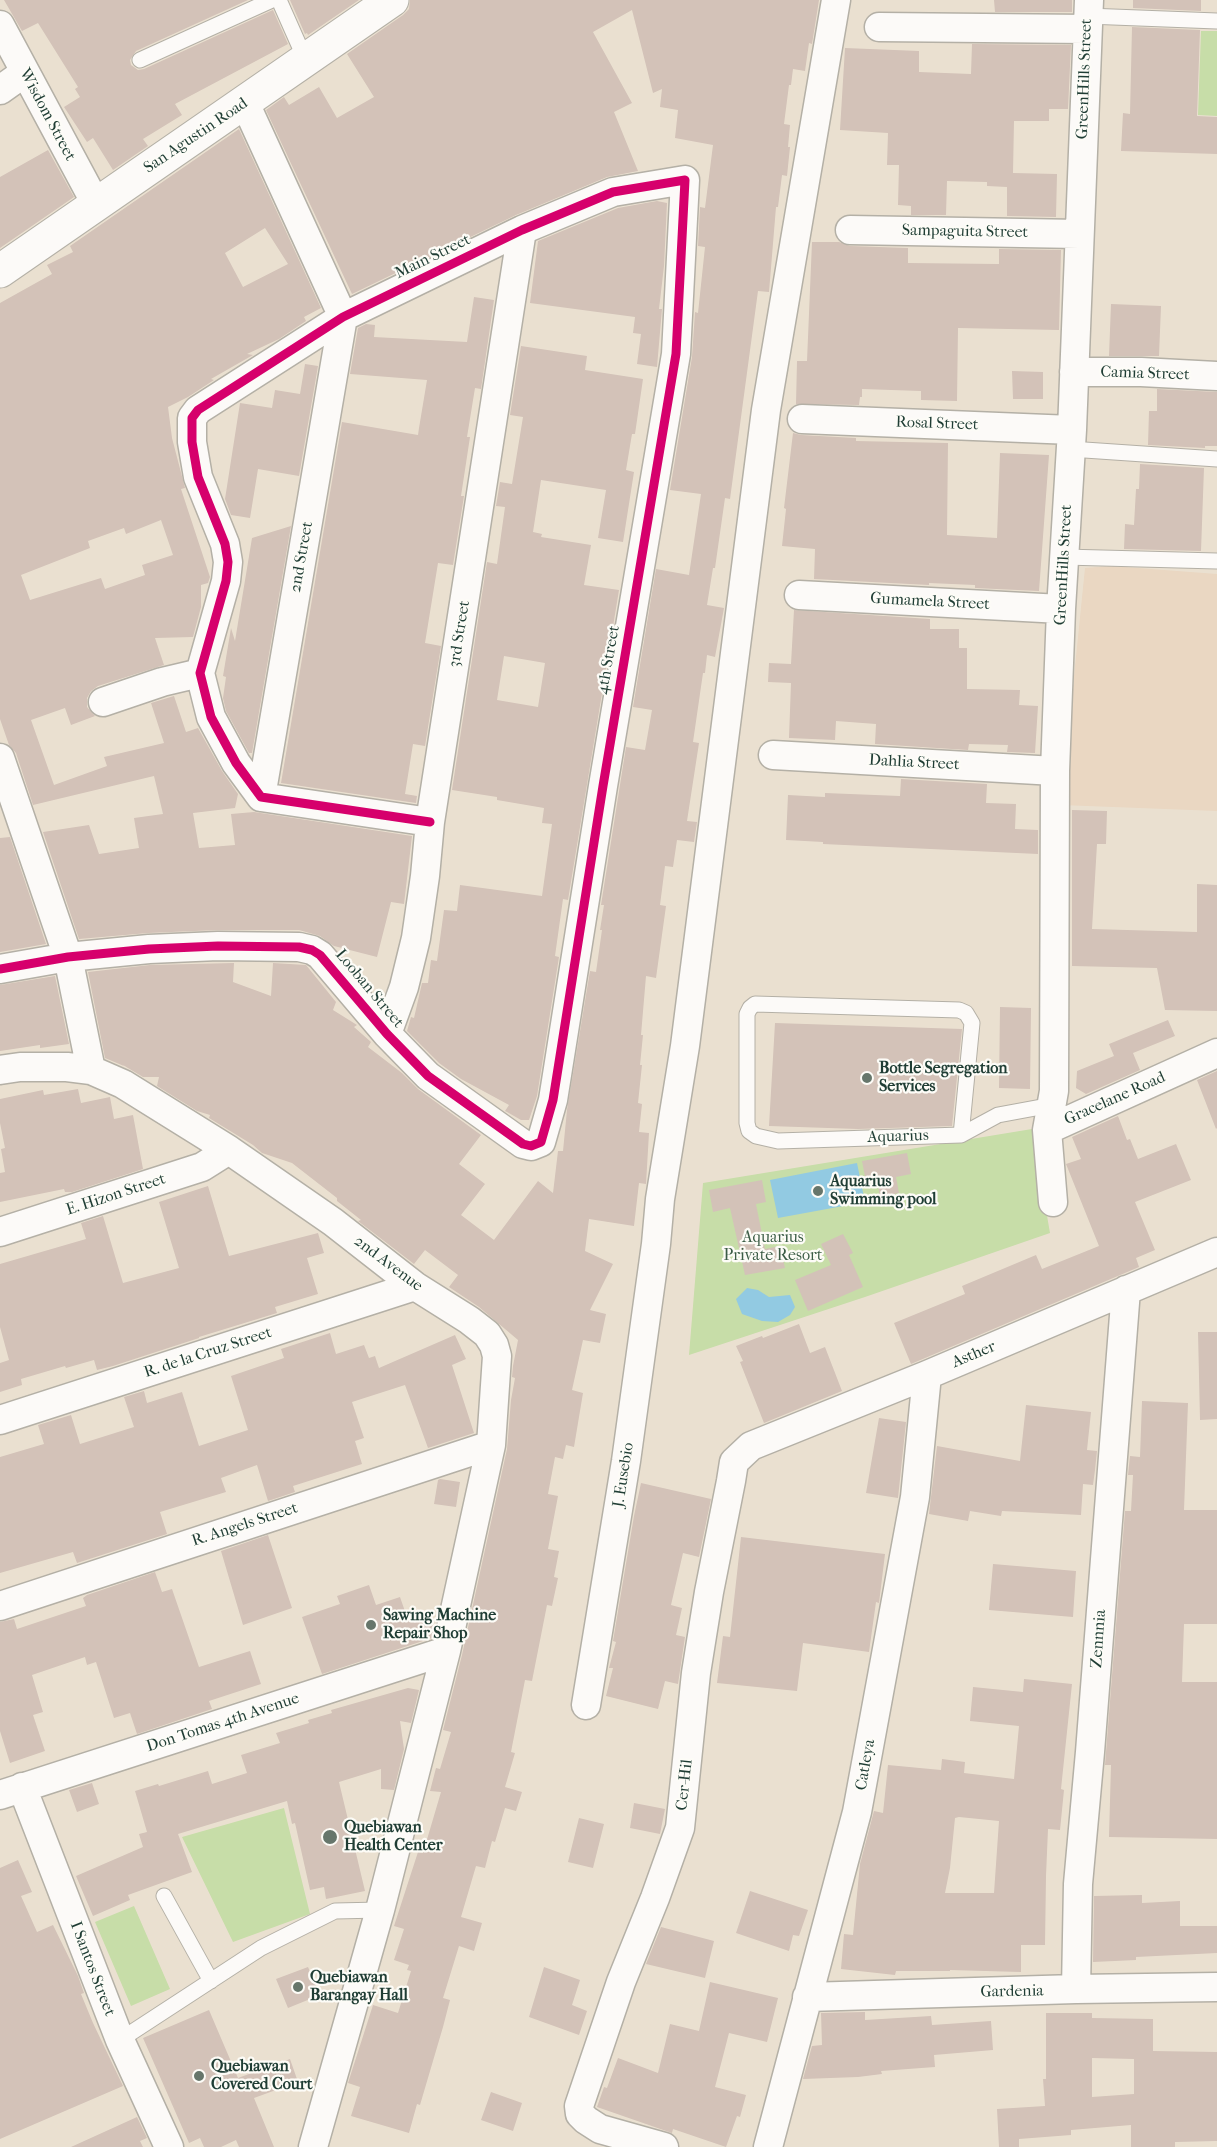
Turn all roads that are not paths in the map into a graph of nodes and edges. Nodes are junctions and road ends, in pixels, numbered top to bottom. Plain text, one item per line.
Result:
1 (272, 0) edge
2 (279, 0) edge
3 (392, 0) edge
4 (836, 0) edge
5 (1088, 15) edge
6 (1217, 21) edge
7 (0, 25) edge
8 (879, 27) dead end
9 (140, 60) dead end
10 (306, 61) junction
11 (24, 73) junction
12 (0, 90) edge
13 (245, 103) junction
14 (686, 180) joint
15 (96, 204) junction
16 (522, 230) junction
17 (850, 230) dead end
18 (1079, 234) junction
19 (0, 271) edge
20 (343, 317) junction
21 (1074, 372) junction
22 (1217, 376) edge
23 (802, 419) dead end
24 (1071, 440) junction
25 (1217, 459) edge
26 (1064, 557) junction
27 (1217, 561) edge
28 (799, 595) dead end
29 (1061, 609) junction
30 (200, 673) junction
31 (104, 702) dead end
32 (773, 755) dead end
33 (0, 758) edge
34 (1055, 771) junction
35 (261, 797) junction
36 (10, 817) edge
37 (430, 822) junction
38 (68, 957) junction
39 (0, 969) edge
40 (387, 1034) junction
41 (1217, 1053) edge
42 (0, 1070) edge
43 (91, 1070) junction
44 (1049, 1118) junction
45 (962, 1135) junction
46 (541, 1142) joint
47 (229, 1150) junction
48 (1053, 1202) dead end
49 (0, 1232) edge
50 (1217, 1252) edge
51 (415, 1286) junction
52 (1126, 1290) junction
53 (927, 1375) junction
54 (0, 1420) edge
55 (491, 1445) junction
56 (734, 1462) joint
57 (0, 1606) edge
58 (446, 1651) junction
59 (586, 1705) dead end
60 (11, 1791) edge
61 (164, 1896) dead end
62 (380, 1910) junction
63 (211, 1981) junction
64 (1217, 1988) edge
65 (1076, 1989) junction
66 (807, 1997) junction
67 (120, 2040) junction
68 (169, 2147) edge
69 (313, 2147) edge
70 (664, 2147) edge
71 (768, 2147) edge

1 - 9 lane
2 - 10 lane
3 - 10 street, San Agustin Road
4 - 59 street, J. Eusebio
5 - 6 lane
5 - 8 street
5 - 18 street, GreenHills Street
7 - 11 street, Wisdom Street
10 - 13 street, San Agustin Road
11 - 12 street
11 - 15 street, Wisdom Street
13 - 15 street, San Agustin Road
13 - 20 street
14 - 16 street, Main Street
14 - 46 street, 4th Street
15 - 19 street, San Agustin Road
16 - 20 street, Main Street
16 - 37 street, 3rd Street
17 - 18 street, Sampaguita Street
18 - 21 street, GreenHills Street
20 - 30 street, Main Street
20 - 35 street, 2nd Street
21 - 22 street, Camia Street
21 - 24 street, GreenHills Street
23 - 24 street, Rosal Street
24 - 25 lane
24 - 26 street, GreenHills Street
26 - 27 lane
26 - 29 street, GreenHills Street
28 - 29 street, Gumamela Street
29 - 34 street, GreenHills Street
30 - 31 street
30 - 35 street
32 - 34 street, Dahlia Street
33 - 36 street
34 - 44 street, GreenHills Street
35 - 37 street
36 - 38 street
37 - 40 street, 3rd Street
38 - 39 street, Looban Street
38 - 40 street, Looban Street
38 - 43 street
40 - 46 street, Looban Street
41 - 44 street, Gracelane Road
42 - 43 street, 2nd Avenue
43 - 47 street, 2nd Avenue
44 - 45 lane, Aquarius
44 - 48 street, Gracelane Road
45 - 45 lane, Aquarius
47 - 49 street, E. Hizon Street
47 - 51 street, 2nd Avenue
50 - 52 street, Asther
51 - 54 street, R. de la Cruz Street
51 - 55 street, 2nd Avenue
52 - 53 street, Asther
52 - 65 street, Zennnia
53 - 56 street, Asther
53 - 66 street, Catleya
55 - 57 street, R. Angels Street
55 - 58 street, 2nd Avenue
56 - 70 street, Cer-Hil
58 - 60 street, Don Tomas 4th Avenue
58 - 62 street, 2nd Avenue
60 - 67 street, I Santos Street
61 - 63 lane
62 - 63 lane
62 - 69 street, 2nd Avenue
63 - 67 lane
64 - 65 street, Gardenia
65 - 66 street, Gardenia
66 - 71 street, Catleya
67 - 68 street, I Santos Street

